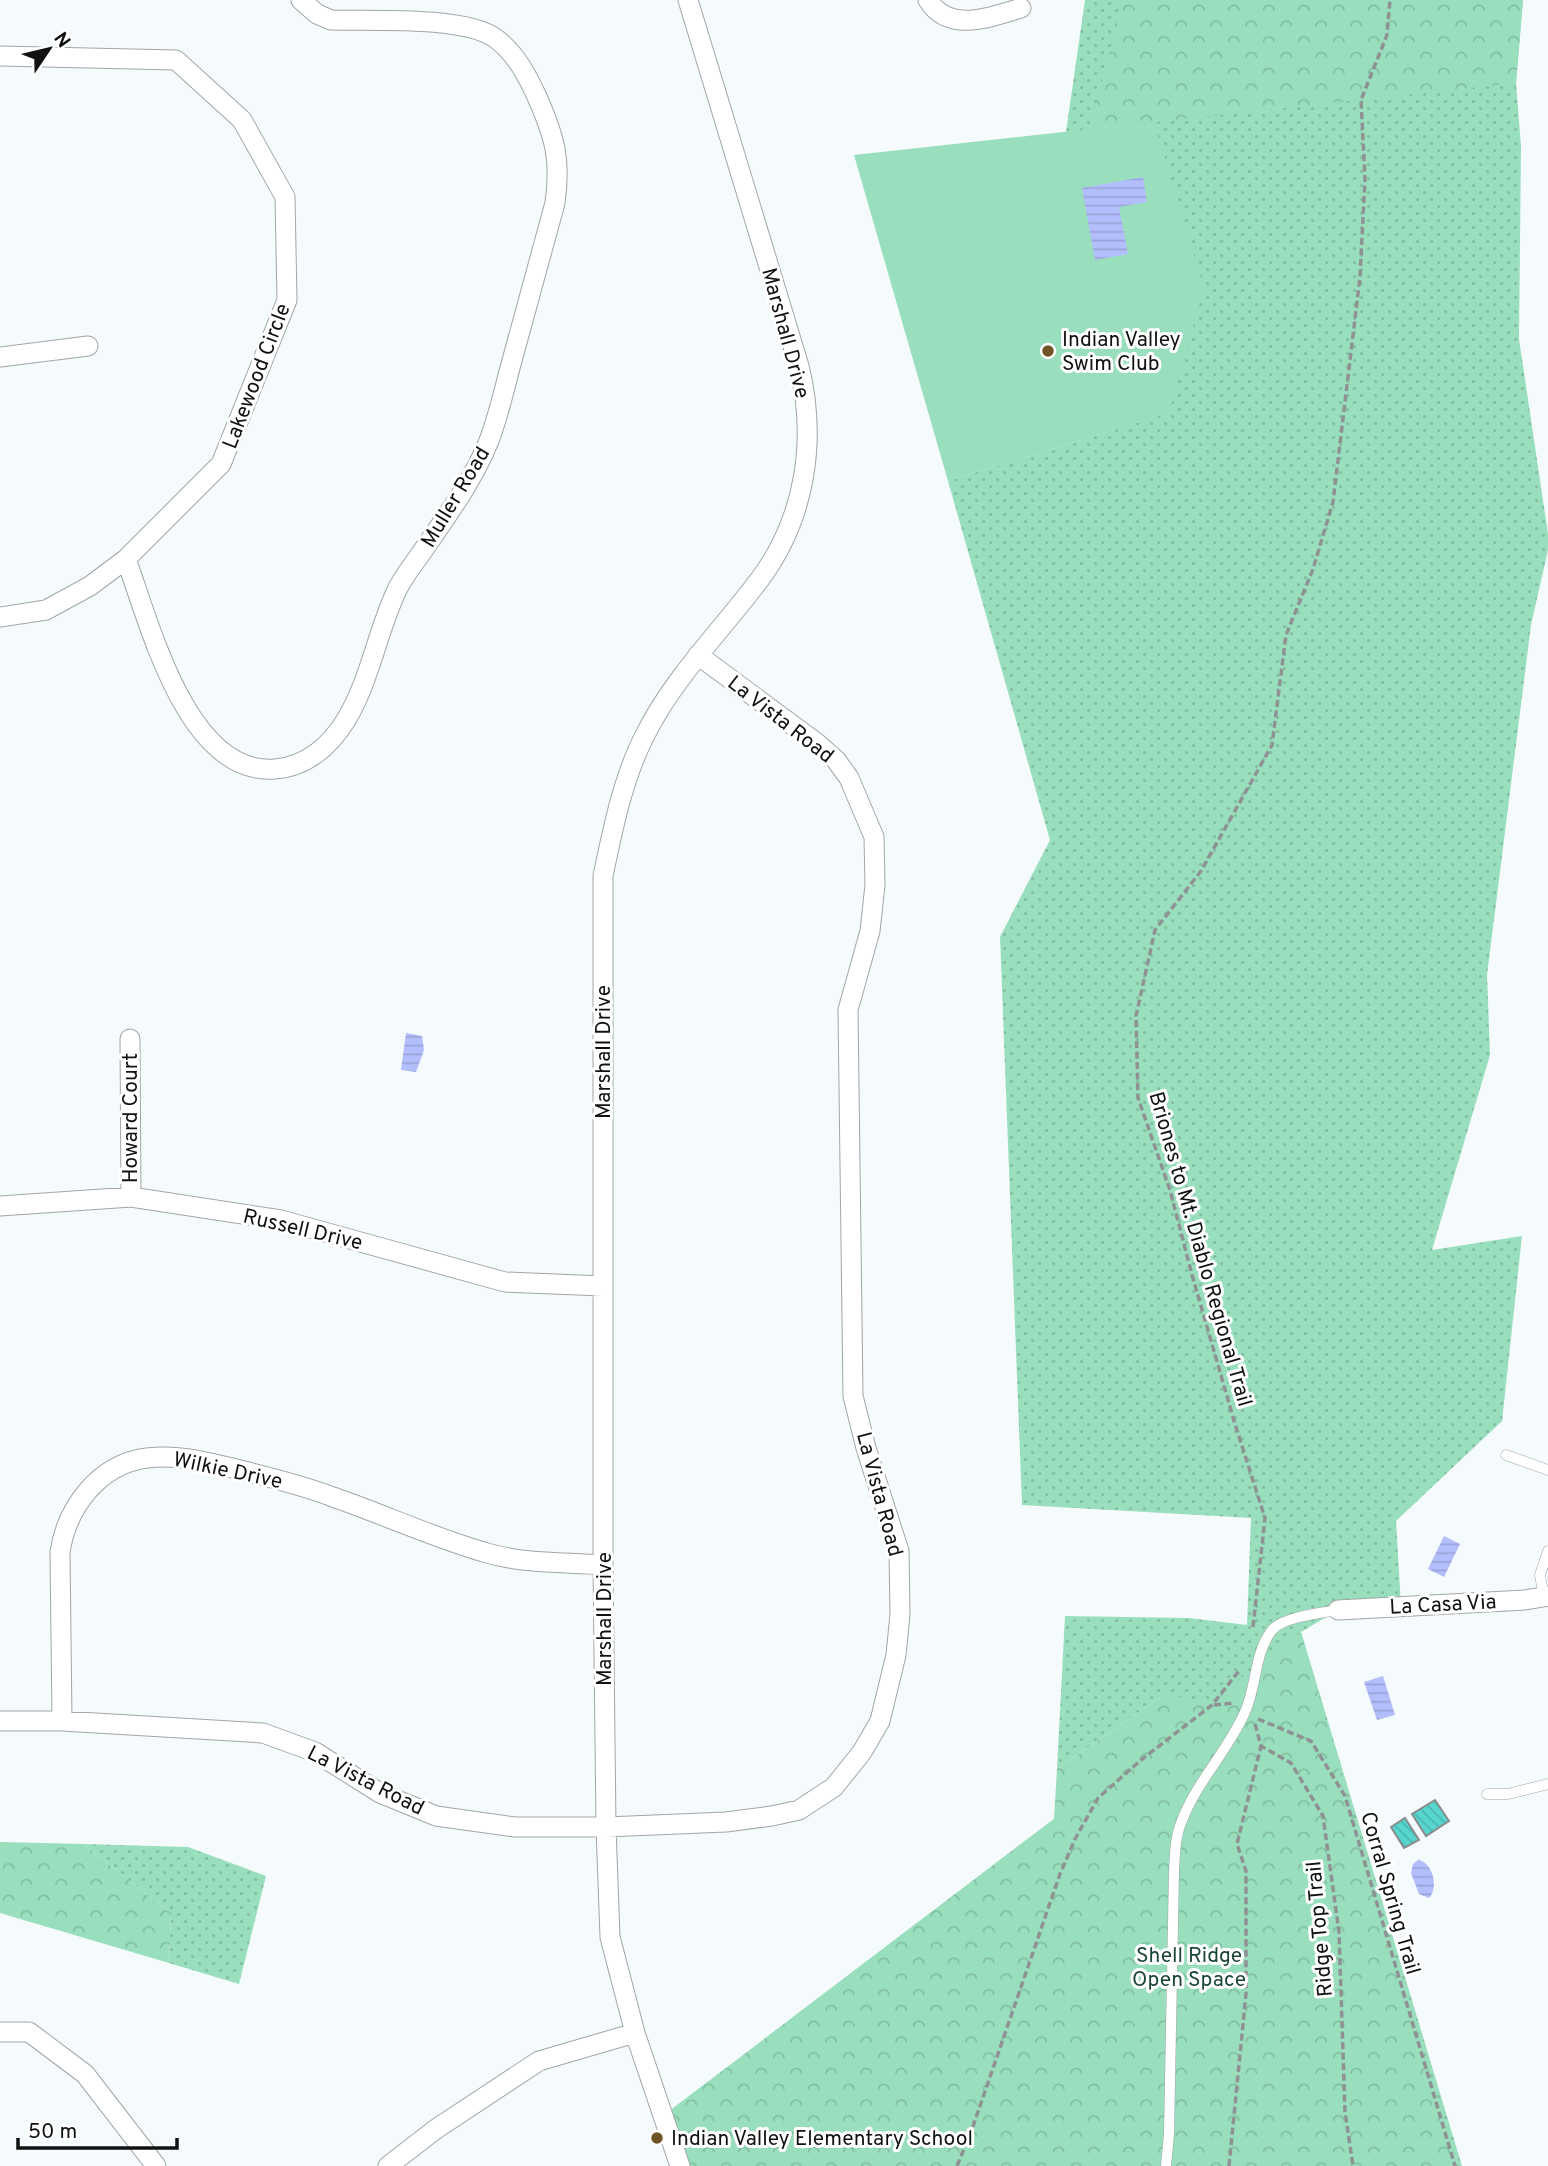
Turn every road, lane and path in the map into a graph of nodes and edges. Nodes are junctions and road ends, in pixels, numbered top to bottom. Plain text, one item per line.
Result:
1 (300, 0) edge
2 (688, 0) edge
3 (928, 0) edge
4 (1390, 0) edge
5 (1021, 8) dead end
6 (0, 56) edge
7 (88, 346) dead end
8 (0, 357) edge
9 (126, 559) junction
10 (0, 617) edge
11 (698, 655) junction
12 (130, 1039) dead end
13 (131, 1196) junction
14 (0, 1206) edge
15 (603, 1286) junction
16 (1506, 1455) dead end
17 (1548, 1470) edge
18 (1548, 1551) edge
19 (603, 1564) junction
20 (1546, 1596) edge
21 (1338, 1610) joint
22 (1252, 1633) dead end
23 (1243, 1666) dead end
24 (1212, 1705) junction
25 (1250, 1713) junction
26 (0, 1721) edge
27 (62, 1721) junction
28 (1261, 1746) junction
29 (1548, 1784) edge
30 (1487, 1794) dead end
31 (606, 1827) junction
32 (0, 2032) edge
33 (635, 2033) junction
34 (156, 2166) edge
35 (388, 2166) edge
36 (680, 2166) edge
37 (957, 2166) edge
38 (1166, 2166) edge
39 (1229, 2166) edge
40 (1353, 2166) edge
41 (1455, 2166) edge

1 - 9 street, Muller Road
2 - 11 street, Marshall Drive
3 - 5 street
4 - 22 path, Briones to Mt. Diablo Regional Trail
6 - 9 street, Lakewood Circle
7 - 8 street
9 - 10 street, Lakewood Circle
11 - 15 street, Marshall Drive
11 - 31 street, La Vista Road
12 - 13 street, Howard Court
13 - 14 street, Russell Drive
13 - 15 street, Russell Drive
15 - 19 street, Marshall Drive
16 - 17 lane
18 - 20 lane
19 - 27 street, Wilkie Drive
19 - 31 street, Marshall Drive
20 - 21 street, La Casa Via
21 - 25 lane
23 - 24 path
24 - 25 path, Corral Spring Trail
24 - 37 path
25 - 28 path
25 - 38 lane
25 - 41 path, Corral Spring Trail
26 - 27 street, La Vista Road
27 - 31 street, La Vista Road
28 - 39 path
28 - 40 path, Ridge Top Trail
29 - 30 lane
31 - 33 street, Marshall Drive
32 - 34 street
33 - 35 street
33 - 36 street, Marshall Drive

